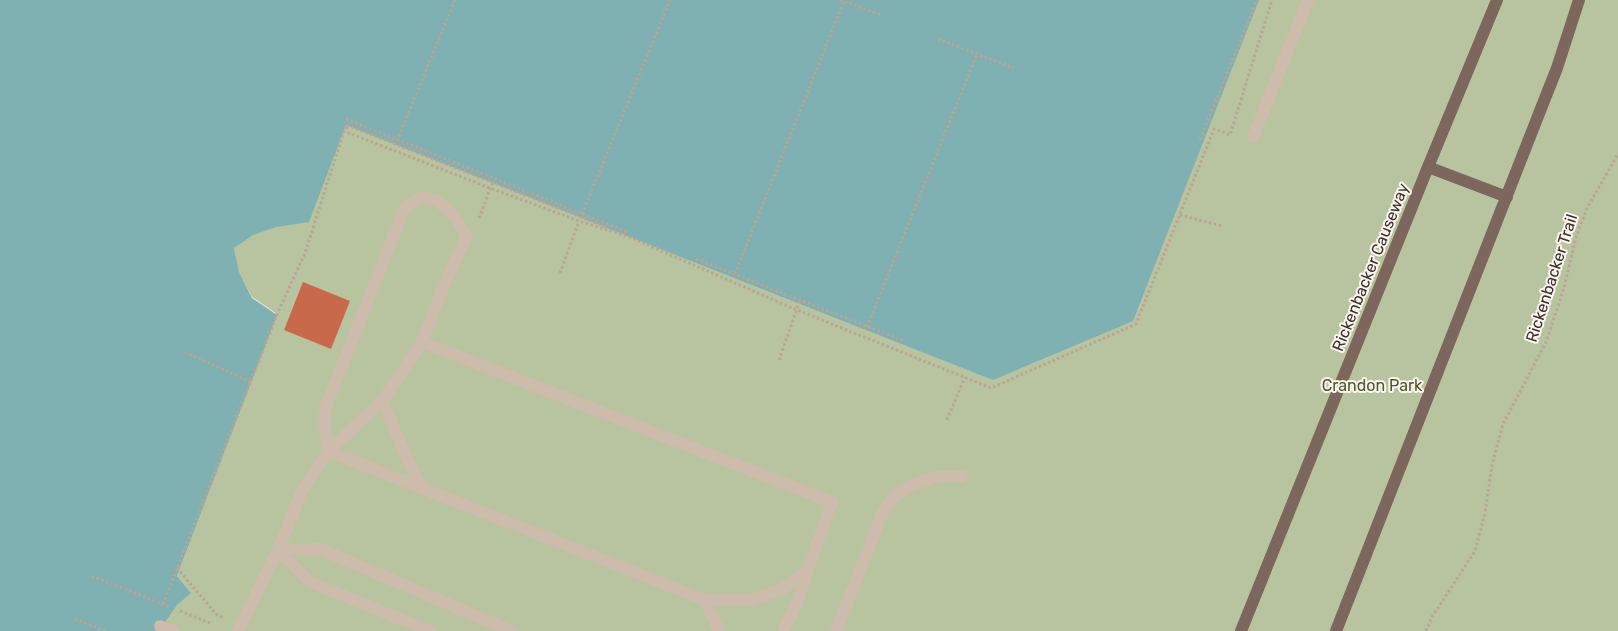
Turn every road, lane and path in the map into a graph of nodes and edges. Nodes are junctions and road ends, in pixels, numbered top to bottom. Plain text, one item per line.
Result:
1 (455, 0) edge
2 (670, 0) edge
3 (1257, 0) edge
4 (1272, 0) edge
5 (1308, 0) edge
6 (1497, 0) edge
7 (1579, 0) edge
8 (842, 1) edge
9 (882, 15) dead end
10 (938, 40) dead end
11 (977, 54) junction
12 (1014, 68) dead end
13 (346, 119) dead end
14 (346, 125) junction
15 (1253, 137) dead end
16 (1200, 139) dead end
17 (397, 141) junction
18 (1618, 154) edge
19 (1428, 167) junction
20 (494, 179) junction
21 (490, 188) junction
22 (1507, 197) junction
23 (582, 214) junction
24 (1180, 215) junction
25 (580, 221) junction
26 (1222, 226) dead end
27 (467, 236) junction
28 (627, 236) junction
29 (696, 259) dead end
30 (560, 273) dead end
31 (735, 274) junction
32 (800, 300) junction
33 (796, 310) junction
34 (867, 327) junction
35 (904, 341) dead end
36 (422, 342) junction
37 (185, 352) dead end
38 (779, 360) dead end
39 (966, 377) junction
40 (251, 382) junction
41 (383, 400) junction
42 (947, 420) dead end
43 (328, 451) junction
44 (962, 476) dead end
45 (422, 487) junction
46 (278, 550) junction
47 (177, 568) junction
48 (807, 572) junction
49 (92, 576) dead end
50 (705, 600) junction
51 (163, 604) junction
52 (75, 619) dead end
53 (210, 623) dead end
54 (160, 626) dead end
55 (239, 629) edge
56 (105, 631) edge
57 (174, 631) edge
58 (430, 631) edge
59 (511, 631) edge
60 (719, 631) edge
61 (783, 631) edge
62 (836, 631) edge
63 (1241, 631) edge
64 (1336, 631) edge
65 (1426, 631) edge

1 - 17 path
2 - 23 path
3 - 16 path
4 - 24 path
5 - 15 lane
6 - 19 main road, Rickenbacker Causeway
7 - 22 main road
8 - 9 path
8 - 31 path
10 - 11 path
11 - 12 path
11 - 34 path
13 - 17 path
14 - 21 path
14 - 28 path
14 - 40 path
17 - 20 path
18 - 65 path, Rickenbacker Trail
19 - 22 main road
19 - 63 main road, Rickenbacker Causeway
20 - 21 path
20 - 23 path
21 - 25 path
21 - 27 path
22 - 64 main road
23 - 28 path
24 - 26 path
24 - 39 path
25 - 28 path
25 - 30 path
27 - 36 lane
27 - 43 lane
28 - 33 path
29 - 31 path
31 - 32 path
32 - 33 path
32 - 34 path
33 - 38 path
33 - 39 path
34 - 35 path
36 - 41 lane
36 - 48 lane
37 - 40 path
39 - 42 path
40 - 47 path
41 - 43 lane
41 - 45 lane
43 - 45 lane
43 - 46 lane
44 - 62 lane
45 - 50 lane
46 - 55 lane
46 - 58 lane
46 - 59 lane
47 - 51 path
47 - 55 path
48 - 50 lane
48 - 61 lane
49 - 51 path
50 - 60 lane
51 - 53 path
52 - 56 path
54 - 57 lane

